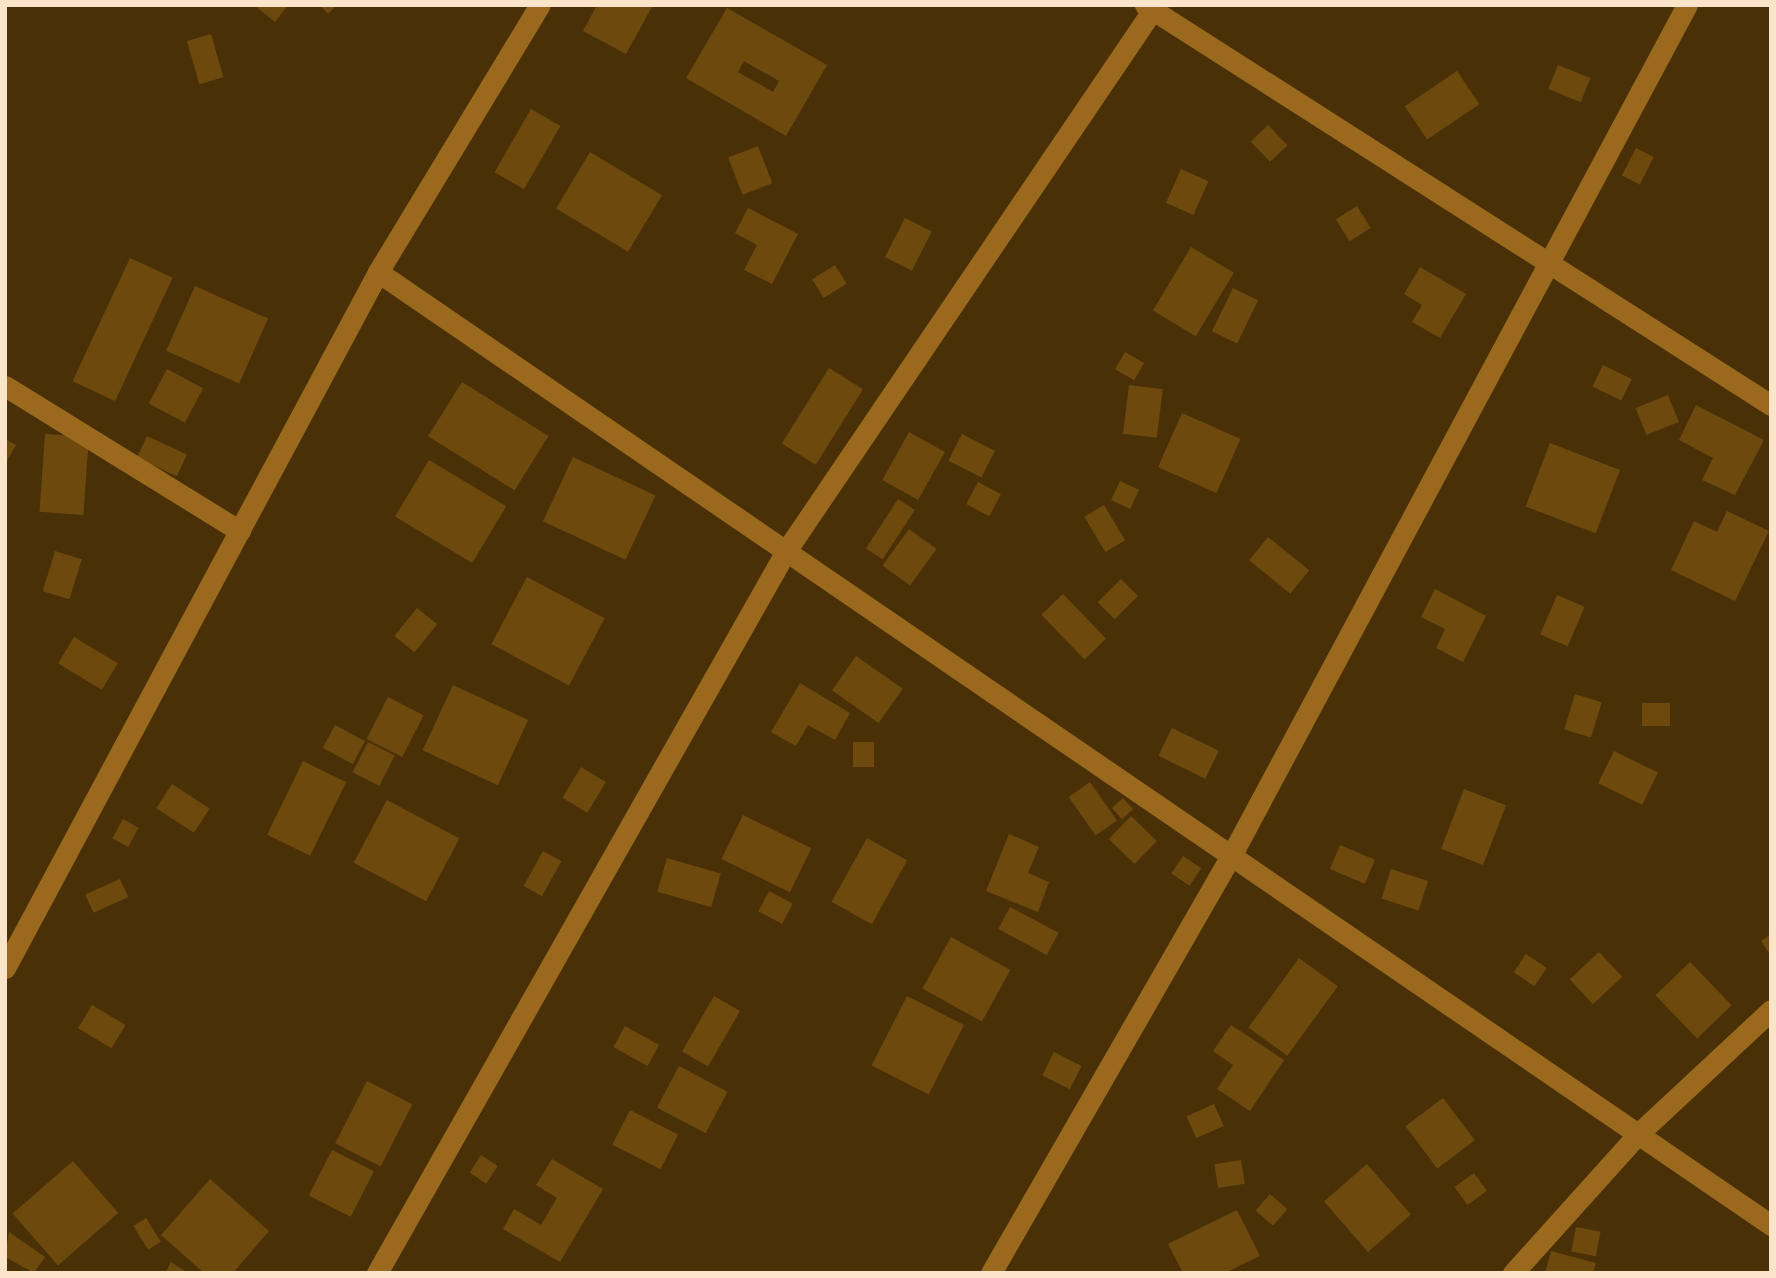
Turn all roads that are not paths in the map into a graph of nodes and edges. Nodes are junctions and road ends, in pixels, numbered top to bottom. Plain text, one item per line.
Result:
1 (540, 5) edge
2 (1688, 5) edge
3 (1152, 7) edge
4 (1549, 262) junction
5 (378, 272) junction
6 (5, 386) edge
7 (1771, 405) edge
8 (240, 531) junction
9 (786, 551) junction
10 (1231, 856) junction
11 (5, 968) edge
12 (1771, 1010) edge
13 (1638, 1134) junction
14 (1771, 1225) edge
15 (377, 1273) edge
16 (991, 1273) edge
17 (1513, 1273) edge

1 - 5 street
2 - 4 street
3 - 4 street
3 - 9 street
4 - 7 street
4 - 10 street
5 - 8 street
5 - 9 street
6 - 8 street
8 - 11 street
9 - 10 street
9 - 15 street
10 - 13 street
10 - 16 street
12 - 13 street
13 - 14 street
13 - 17 street

